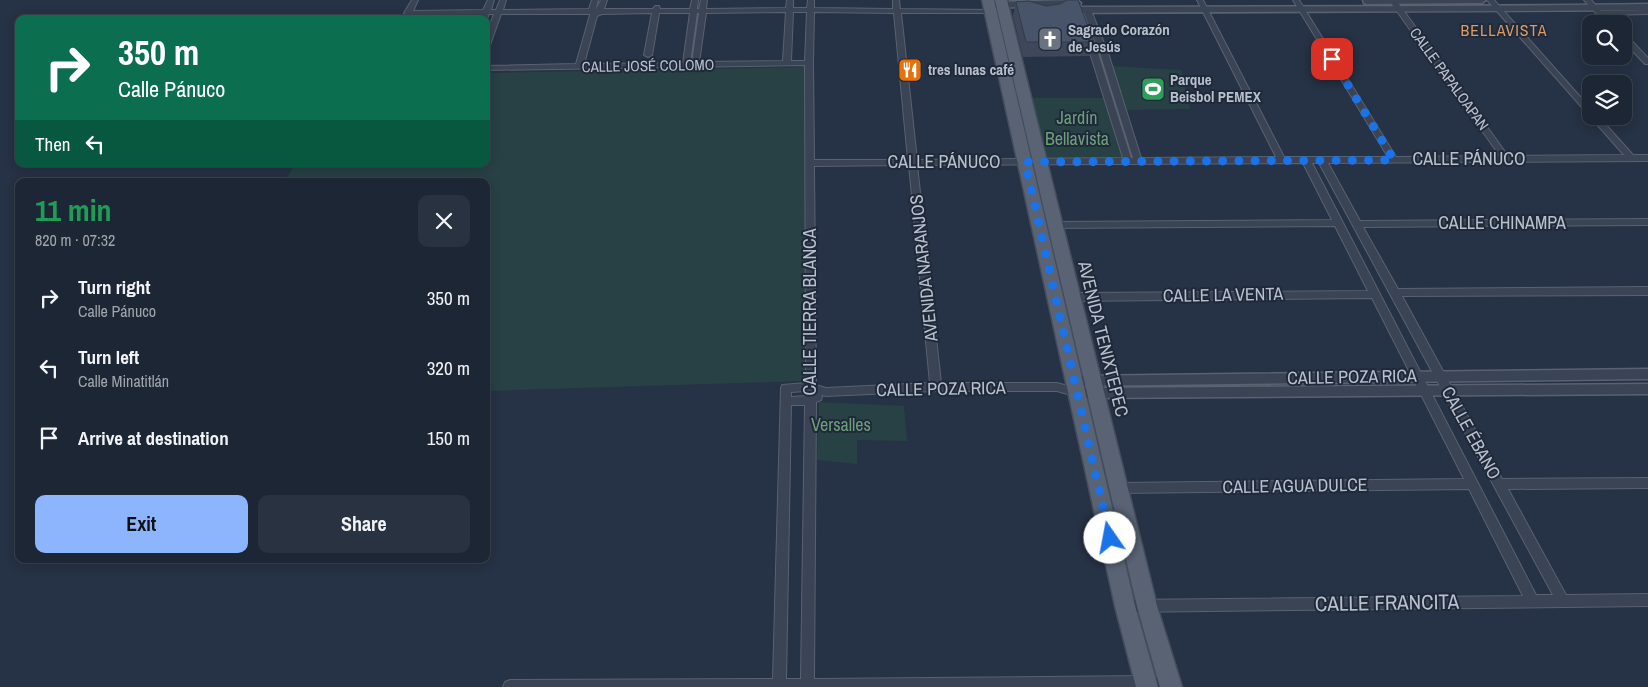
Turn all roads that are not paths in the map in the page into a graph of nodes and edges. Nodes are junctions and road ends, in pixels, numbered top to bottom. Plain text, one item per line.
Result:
1 (1482, 0) edge
2 (1490, 0) edge
3 (1587, 0) edge
4 (1393, 1) edge
5 (1298, 3) edge
6 (1202, 4) edge
7 (694, 5) edge
8 (703, 5) edge
9 (790, 5) edge
10 (811, 5) edge
11 (897, 5) edge
12 (501, 6) edge
13 (996, 6) edge
14 (412, 7) edge
15 (597, 7) edge
16 (1648, 7) edge
17 (657, 8) junction
18 (487, 9) edge
19 (1498, 9) junction
20 (1083, 10) junction
21 (1400, 10) junction
22 (1597, 10) junction
23 (1648, 12) edge
24 (1602, 15) edge
25 (490, 27) edge
26 (690, 36) junction
27 (699, 36) junction
28 (1632, 45) edge
29 (648, 55) dead end
30 (1644, 55) edge
31 (1648, 62) edge
32 (787, 64) junction
33 (809, 64) junction
34 (686, 65) junction
35 (696, 65) junction
36 (579, 67) junction
37 (490, 68) edge
38 (1582, 104) edge
39 (1601, 125) edge
40 (1631, 158) junction
41 (1648, 158) edge
42 (1506, 159) junction
43 (1281, 160) junction
44 (1306, 160) junction
45 (1322, 160) junction
46 (1394, 160) junction
47 (1128, 161) junction
48 (1138, 161) junction
49 (913, 162) junction
50 (1033, 162) junction
51 (810, 163) junction
52 (1648, 222) edge
53 (1338, 223) junction
54 (1357, 224) junction
55 (1055, 225) junction
56 (1648, 291) edge
57 (1394, 293) junction
58 (1374, 294) junction
59 (1072, 297) junction
60 (1648, 374) edge
61 (1440, 376) junction
62 (1417, 377) junction
63 (936, 386) junction
64 (811, 387) junction
65 (1076, 387) junction
66 (1094, 387) junction
67 (1648, 389) edge
68 (1424, 391) junction
69 (1448, 391) junction
70 (826, 392) junction
71 (811, 400) junction
72 (786, 401) junction
73 (1648, 483) edge
74 (1473, 484) junction
75 (1499, 484) junction
76 (1118, 488) junction
77 (1648, 600) edge
78 (1563, 601) junction
79 (1533, 602) junction
80 (1125, 606) junction
81 (1146, 606) junction
82 (970, 685) edge
83 (1147, 685) edge
84 (582, 686) edge
85 (699, 686) edge
86 (779, 686) edge
87 (808, 686) edge
88 (832, 686) edge
89 (510, 687) edge
90 (1171, 687) edge

1 - 4 street
2 - 19 street
3 - 22 street
4 - 5 street
4 - 21 street, CALLE PAPALOAPAN
5 - 6 street
5 - 21 street
5 - 46 street
6 - 13 street
6 - 20 street
6 - 43 street
7 - 8 street
7 - 17 street
7 - 26 street
8 - 9 street
8 - 27 street
9 - 10 street
9 - 32 street
10 - 11 street
10 - 33 street, CALLE TIERRA BLANCA
11 - 13 street
11 - 49 street, AVENIDA NARANJOS
12 - 15 street
12 - 18 street
12 - 25 street
13 - 20 street
13 - 50 main road, AVENIDA TENIXTEPEC
14 - 18 street
15 - 17 street
15 - 36 street
16 - 22 street
17 - 29 street
19 - 21 street
19 - 22 street
19 - 38 street
20 - 47 street
20 - 48 street
21 - 42 street, CALLE PAPALOAPAN
22 - 23 street
22 - 24 street
26 - 27 street
26 - 34 street
27 - 35 street
28 - 30 street
30 - 31 street
32 - 33 street, CALLE JOSÉ COLOMO
32 - 35 street, CALLE JOSÉ COLOMO
33 - 51 street, CALLE TIERRA BLANCA
34 - 35 street, CALLE JOSÉ COLOMO
34 - 36 street, CALLE JOSÉ COLOMO
36 - 37 street, CALLE JOSÉ COLOMO
39 - 40 street
40 - 41 street, CALLE PÁNUCO
40 - 42 street, CALLE PÁNUCO
42 - 46 street, CALLE PÁNUCO
43 - 44 street, CALLE PÁNUCO
43 - 48 street, CALLE PÁNUCO
44 - 45 street, CALLE PÁNUCO
44 - 53 street, CALLE ÉBANO
45 - 46 street, CALLE PÁNUCO
45 - 54 street, CALLE ÉBANO
47 - 48 street, CALLE PÁNUCO
47 - 50 street, CALLE PÁNUCO
49 - 50 street, CALLE PÁNUCO
49 - 51 street, CALLE PÁNUCO
49 - 63 street, AVENIDA NARANJOS
50 - 55 main road, AVENIDA TENIXTEPEC
50 - 65 main road, AVENIDA TENIXTEPEC
51 - 64 street, CALLE TIERRA BLANCA
52 - 54 street, CALLE CHINAMPA
53 - 55 street
53 - 58 street, CALLE ÉBANO
54 - 57 street, CALLE ÉBANO
55 - 59 main road, AVENIDA TENIXTEPEC
56 - 57 street
57 - 61 street, CALLE ÉBANO
58 - 59 street, CALLE LA VENTA
58 - 62 street, CALLE ÉBANO
59 - 66 main road, AVENIDA TENIXTEPEC
60 - 61 street, CALLE POZA RICA
61 - 62 street, CALLE POZA RICA
61 - 69 street, CALLE ÉBANO
62 - 66 street, CALLE POZA RICA
62 - 68 street, CALLE ÉBANO
63 - 65 street, CALLE POZA RICA
63 - 70 street, CALLE POZA RICA
64 - 70 street, CALLE POZA RICA
64 - 71 street, CALLE TIERRA BLANCA
64 - 72 street, CALLE TIERRA BLANCA
65 - 66 street, CALLE POZA RICA
65 - 80 main road, AVENIDA TENIXTEPEC
66 - 68 street, CALLE POZA RICA
66 - 76 main road, AVENIDA TENIXTEPEC
67 - 69 street, CALLE POZA RICA
68 - 69 street, CALLE POZA RICA
68 - 74 street, CALLE ÉBANO
69 - 75 street, CALLE ÉBANO
70 - 71 street, CALLE POZA RICA
71 - 72 street
71 - 87 street, CALLE TIERRA BLANCA
72 - 86 street, CALLE TIERRA BLANCA
73 - 75 street
74 - 76 street, CALLE AGUA DULCE
74 - 79 street, CALLE ÉBANO
75 - 78 street, CALLE ÉBANO
76 - 81 main road, AVENIDA TENIXTEPEC
77 - 78 street, CALLE FRANCITA
78 - 79 street, CALLE FRANCITA
79 - 81 street, CALLE FRANCITA
80 - 81 street, CALLE FRANCITA
80 - 83 main road, AVENIDA TENIXTEPEC
81 - 90 main road, AVENIDA TENIXTEPEC
82 - 83 street
82 - 88 street
83 - 90 street
84 - 85 street
84 - 89 street
85 - 86 street
86 - 87 street
87 - 88 street

